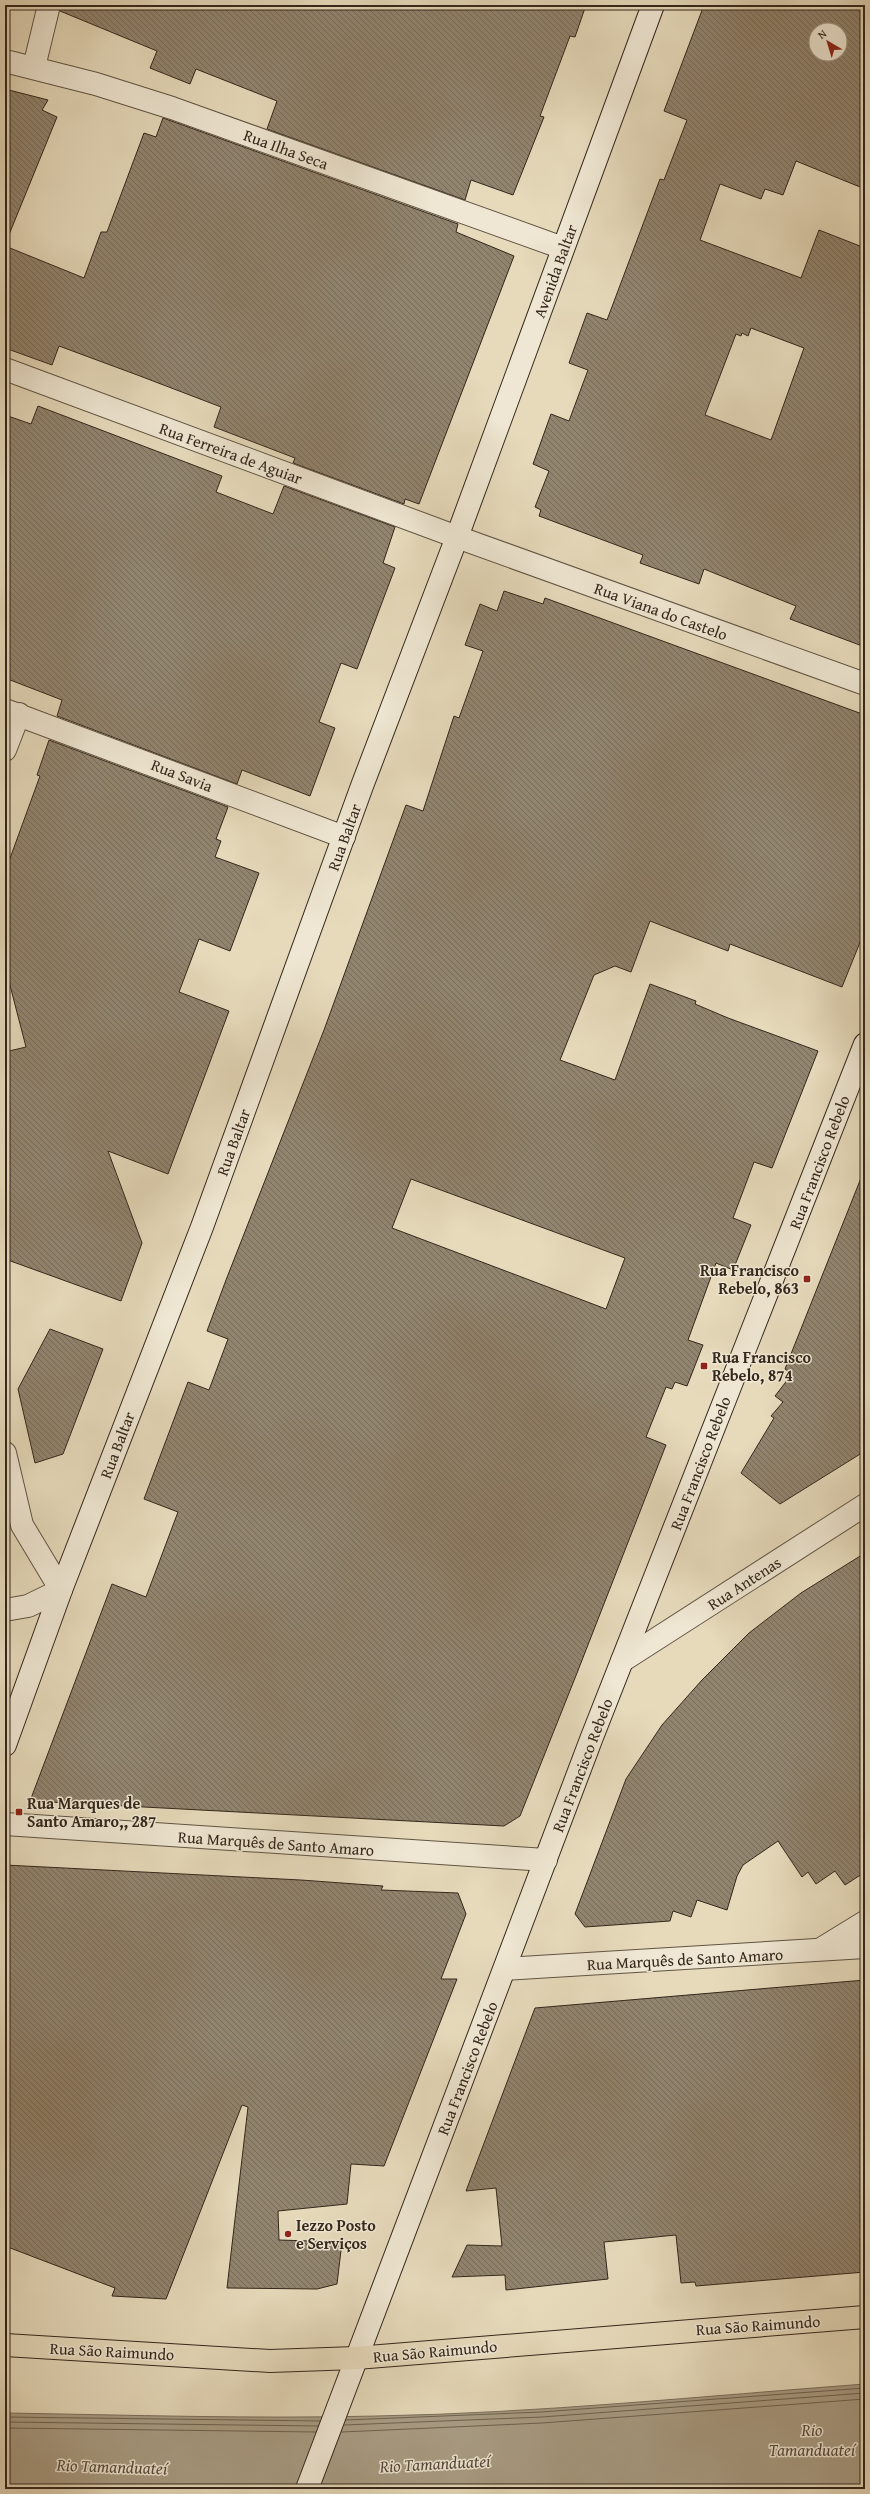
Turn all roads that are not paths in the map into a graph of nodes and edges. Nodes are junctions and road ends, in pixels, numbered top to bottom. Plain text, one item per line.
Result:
1 (49, 5) edge
2 (653, 5) edge
3 (5, 61) edge
4 (34, 67) junction
5 (563, 248) junction
6 (5, 369) edge
7 (457, 538) junction
8 (865, 684) edge
9 (12, 712) edge
10 (5, 750) edge
11 (344, 837) junction
12 (865, 1044) edge
13 (5, 1453) edge
14 (865, 1505) edge
15 (61, 1590) junction
16 (5, 1610) edge
17 (622, 1661) junction
18 (5, 1745) edge
19 (5, 1824) edge
20 (546, 1860) junction
21 (865, 1922) edge
22 (865, 1947) edge
23 (817, 1952) junction
24 (506, 1969) junction
25 (865, 2317) edge
26 (5, 2345) edge
27 (356, 2358) junction
28 (307, 2489) edge

1 - 4 street
2 - 5 street, Avenida Baltar
3 - 4 street, Rua Ilha Seca
4 - 5 street, Rua Ilha Seca
5 - 7 street, Avenida Baltar
6 - 7 street, Rua Ferreira de Aguiar
7 - 8 street, Rua Viana do Castelo
7 - 11 street, Rua Baltar
9 - 10 street, Rua Savia
9 - 11 street, Rua Savia
11 - 15 street, Rua Baltar
12 - 17 street, Rua Francisco Rebelo
13 - 15 street
14 - 17 street, Rua Antenas
15 - 16 street
15 - 18 street, Rua Baltar
17 - 20 street, Rua Francisco Rebelo
19 - 20 street, Rua Marquês de Santo Amaro
20 - 24 street, Rua Francisco Rebelo
21 - 23 street
22 - 23 street, Rua Marquês de Santo Amaro
23 - 24 street, Rua Marquês de Santo Amaro
24 - 27 street, Rua Francisco Rebelo
25 - 27 highway, Rua São Raimundo
26 - 27 highway, Rua São Raimundo
27 - 28 street, Rua Francisco Rebelo

